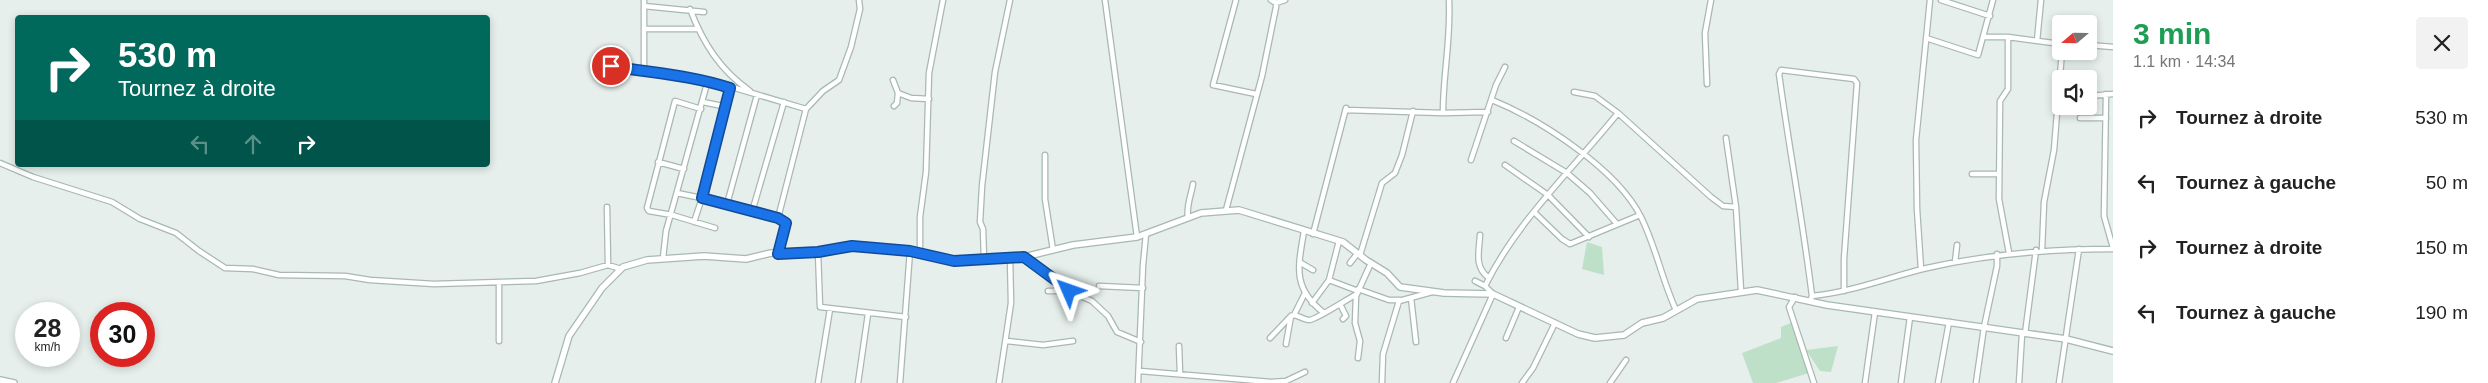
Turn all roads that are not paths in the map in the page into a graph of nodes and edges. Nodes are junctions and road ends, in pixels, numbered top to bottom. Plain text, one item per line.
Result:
1 (859, 0) edge
2 (943, 0) edge
3 (1010, 0) edge
4 (1105, 0) edge
5 (1236, 0) edge
6 (1285, 0) edge
7 (1449, 0) edge
8 (1712, 0) edge
9 (1930, 0) edge
10 (1941, 0) edge
11 (1993, 0) edge
12 (2041, 0) edge
13 (1274, 1) edge
14 (644, 3) edge
15 (690, 9) junction
16 (704, 12) dead end
17 (1990, 16) junction
18 (644, 29) junction
19 (697, 29) junction
20 (1984, 37) junction
21 (2008, 37) junction
22 (1926, 38) junction
23 (2037, 41) junction
24 (2052, 43) edge
25 (2098, 46) edge
26 (2113, 47) edge
27 (611, 66) dead end
28 (1505, 67) dead end
29 (644, 71) junction
30 (708, 80) junction
31 (893, 80) dead end
32 (1707, 84) dead end
33 (730, 88) junction
34 (1574, 92) dead end
35 (898, 93) junction
36 (755, 94) junction
37 (1256, 94) junction
38 (2106, 94) junction
39 (2113, 94) edge
40 (2097, 95) edge
41 (929, 99) junction
42 (1492, 100) junction
43 (703, 102) junction
44 (784, 102) junction
45 (894, 106) dead end
46 (726, 107) junction
47 (806, 108) junction
48 (701, 109) junction
49 (1413, 111) junction
50 (1488, 112) junction
51 (1618, 113) junction
52 (1443, 114) junction
53 (2058, 115) edge
54 (2080, 118) dead end
55 (2106, 118) junction
56 (1726, 138) dead end
57 (1514, 141) dead end
58 (1582, 154) junction
59 (1045, 156) dead end
60 (1471, 160) dead end
61 (658, 162) junction
62 (0, 163) edge
63 (1505, 165) dead end
64 (684, 169) junction
65 (1567, 173) junction
66 (1972, 174) dead end
67 (1999, 174) junction
68 (1193, 184) dead end
69 (677, 192) junction
70 (1548, 195) junction
71 (702, 198) junction
72 (727, 204) junction
73 (607, 206) dead end
74 (1736, 208) junction
75 (1226, 210) junction
76 (752, 212) junction
77 (1535, 213) junction
78 (672, 215) junction
79 (1640, 215) junction
80 (778, 218) junction
81 (1188, 218) junction
82 (694, 222) junction
83 (1617, 224) junction
84 (715, 228) dead end
85 (1304, 231) junction
86 (1146, 234) junction
87 (1313, 234) junction
88 (1480, 235) dead end
89 (1137, 237) junction
90 (1589, 237) junction
91 (1339, 241) junction
92 (1957, 245) dead end
93 (2113, 248) edge
94 (2079, 249) junction
95 (1053, 250) junction
96 (2036, 250) junction
97 (2042, 250) junction
98 (910, 251) junction
99 (818, 252) junction
100 (2009, 253) junction
101 (778, 254) junction
102 (920, 254) junction
103 (1997, 254) junction
104 (1358, 255) junction
105 (1010, 257) junction
106 (1024, 257) junction
107 (663, 258) junction
108 (984, 259) junction
109 (1955, 262) junction
110 (1301, 263) junction
111 (1350, 263) dead end
112 (1371, 263) junction
113 (608, 265) junction
114 (621, 269) junction
115 (1313, 270) dead end
116 (1921, 270) junction
117 (1489, 278) junction
118 (1329, 280) junction
119 (1475, 281) dead end
120 (499, 282) junction
121 (1099, 286) dead end
122 (1485, 286) junction
123 (1400, 287) junction
124 (1143, 288) junction
125 (1048, 291) dead end
126 (1069, 291) junction
127 (1358, 291) junction
128 (1741, 291) junction
129 (1844, 291) junction
130 (1433, 292) junction
131 (1305, 293) junction
132 (1493, 294) junction
133 (1795, 297) junction
134 (1411, 298) junction
135 (1811, 299) junction
136 (1401, 300) junction
137 (1312, 302) junction
138 (1340, 304) junction
139 (1519, 307) junction
140 (830, 309) junction
141 (1676, 310) junction
142 (1875, 312) junction
143 (1324, 313) junction
144 (868, 314) junction
145 (1293, 316) junction
146 (906, 317) junction
147 (1910, 317) junction
148 (1343, 319) dead end
149 (1949, 322) junction
150 (1555, 323) junction
151 (1984, 327) junction
152 (2023, 334) junction
153 (1270, 338) dead end
154 (1506, 338) dead end
155 (2066, 340) junction
156 (1007, 341) junction
157 (1073, 341) dead end
158 (499, 342) dead end
159 (1141, 342) junction
160 (1416, 342) dead end
161 (1286, 344) dead end
162 (1179, 346) dead end
163 (2113, 351) edge
164 (1358, 358) dead end
165 (1626, 360) dead end
166 (1140, 370) junction
167 (1305, 372) dead end
168 (1180, 374) junction
169 (0, 380) edge
170 (1272, 382) edge
171 (14, 383) edge
172 (555, 383) edge
173 (818, 383) edge
174 (858, 383) edge
175 (900, 383) edge
176 (999, 383) edge
177 (1138, 383) edge
178 (1382, 383) edge
179 (1453, 383) edge
180 (1522, 383) edge
181 (1610, 383) edge
182 (1814, 383) edge
183 (1865, 383) edge
184 (1901, 383) edge
185 (1938, 383) edge
186 (1976, 383) edge
187 (2019, 383) edge
188 (2059, 383) edge

1 - 47 street
2 - 41 street
3 - 108 street
4 - 89 street
5 - 37 street
6 - 13 street
7 - 52 street
8 - 32 street
9 - 22 street
10 - 17 street
11 - 17 street
12 - 23 street
13 - 37 street
14 - 15 street
14 - 18 street
15 - 16 street
15 - 19 street
17 - 20 street
18 - 19 street
18 - 29 street
19 - 36 street
20 - 21 street
20 - 22 street
21 - 23 street
21 - 67 street
22 - 116 street
23 - 24 street
25 - 26 street
27 - 29 street
28 - 42 street
29 - 30 street
30 - 33 street
30 - 43 street
31 - 35 street
33 - 36 street
33 - 46 street
34 - 51 street
35 - 41 street
35 - 45 street
36 - 44 street
36 - 72 street
37 - 75 street
38 - 39 street
38 - 40 street
38 - 55 street
41 - 102 street
42 - 50 street
42 - 58 street
43 - 46 street
43 - 48 street
44 - 47 street
44 - 76 street
46 - 71 street
47 - 80 street
48 - 61 street
48 - 64 street
49 - 52 street
49 - 87 street
49 - 104 street
50 - 52 street
50 - 60 street
51 - 58 street
51 - 74 street
53 - 97 street
54 - 55 street
55 - 93 street
56 - 74 street
57 - 65 street
58 - 65 street
58 - 79 street
59 - 95 street
61 - 64 street
61 - 78 street
62 - 120 street
63 - 70 street
64 - 69 street
65 - 70 street
65 - 83 street
66 - 67 street
67 - 100 street
68 - 81 street
69 - 71 street
69 - 78 street
70 - 77 street
70 - 90 street
71 - 72 street
71 - 82 street
72 - 76 street
73 - 113 street
74 - 128 street
75 - 81 street
75 - 85 street
76 - 80 street
77 - 90 street
77 - 117 street
78 - 82 street
78 - 107 street
79 - 83 street
79 - 141 street
80 - 101 street
81 - 86 street
82 - 84 street
83 - 90 street
85 - 87 street
85 - 110 street
86 - 89 street
86 - 124 street
87 - 91 street
88 - 117 street
89 - 95 street
91 - 104 street
91 - 118 street
92 - 109 street
93 - 94 street
94 - 97 street
94 - 155 street
95 - 106 street
96 - 97 street
96 - 100 street
96 - 152 street
98 - 99 street
98 - 102 street
98 - 146 street
99 - 101 street
99 - 140 street
100 - 103 street
101 - 107 street
102 - 108 street
103 - 109 street
103 - 151 street
104 - 111 street
104 - 112 street
105 - 106 street
105 - 108 street
105 - 156 street
106 - 126 street
107 - 114 street
109 - 116 street
110 - 115 street
110 - 131 street
112 - 123 street
112 - 127 street
113 - 114 street
113 - 120 street
114 - 172 street
116 - 129 street
117 - 122 street
118 - 127 street
118 - 137 street
119 - 122 street
120 - 158 street
121 - 124 street
122 - 132 street
123 - 130 street
123 - 136 street
124 - 159 street
125 - 126 street
126 - 159 street
127 - 136 street
127 - 138 street
127 - 164 street
128 - 133 street
128 - 141 street
129 - 135 street
129 - 135 street
130 - 132 street
130 - 134 street
131 - 137 street
131 - 145 street
132 - 139 street
132 - 179 street
133 - 135 street
133 - 182 street
134 - 136 street
134 - 160 street
135 - 142 street
136 - 178 street
137 - 143 street
138 - 143 street
138 - 148 street
139 - 150 street
139 - 154 street
140 - 144 street
140 - 173 street
141 - 150 street
142 - 147 street
142 - 183 street
143 - 145 street
144 - 146 street
144 - 174 street
145 - 153 street
145 - 161 street
146 - 175 street
147 - 149 street
147 - 184 street
149 - 151 street
149 - 185 street
150 - 180 street
151 - 152 street
151 - 186 street
152 - 155 street
152 - 187 street
155 - 163 street
155 - 188 street
156 - 157 street
156 - 176 street
159 - 166 street
162 - 168 street
165 - 181 street
166 - 168 street
166 - 177 street
167 - 170 street
168 - 170 street
169 - 171 street

